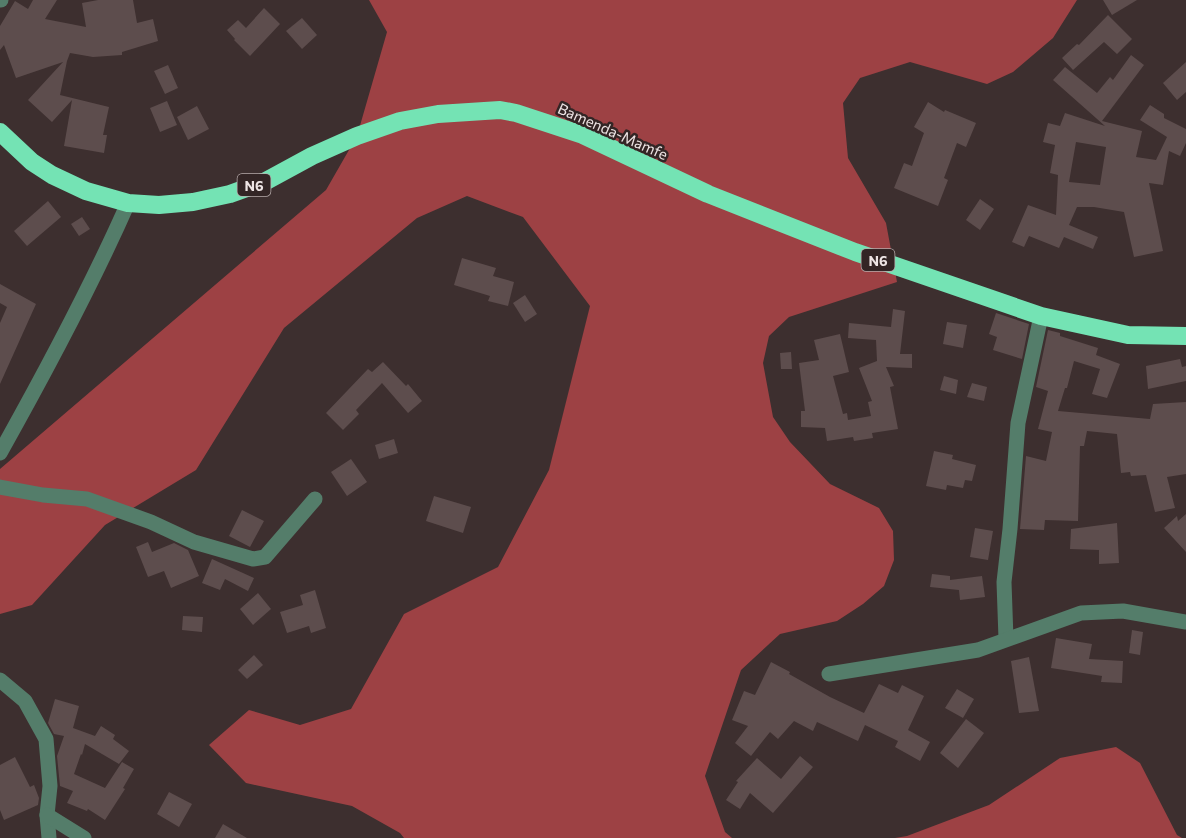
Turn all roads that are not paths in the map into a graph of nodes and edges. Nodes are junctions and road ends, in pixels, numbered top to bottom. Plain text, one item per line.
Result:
1 (0, 132) edge
2 (128, 202) junction
3 (1041, 316) junction
4 (1186, 336) edge
5 (0, 453) edge
6 (0, 487) edge
7 (315, 499) dead end
8 (1186, 622) edge
9 (1006, 639) junction
10 (829, 674) dead end
11 (0, 680) edge
12 (47, 815) junction
13 (49, 838) edge
14 (84, 838) edge

1 - 2 highway, Bamenda-Mamfe / N6
2 - 3 highway, Bamenda-Mamfe / N6
2 - 5 street
3 - 4 highway, Bamenda-Mamfe / N6
3 - 9 street
6 - 7 street
8 - 9 street
9 - 10 street
11 - 12 street
12 - 13 street
12 - 14 street

